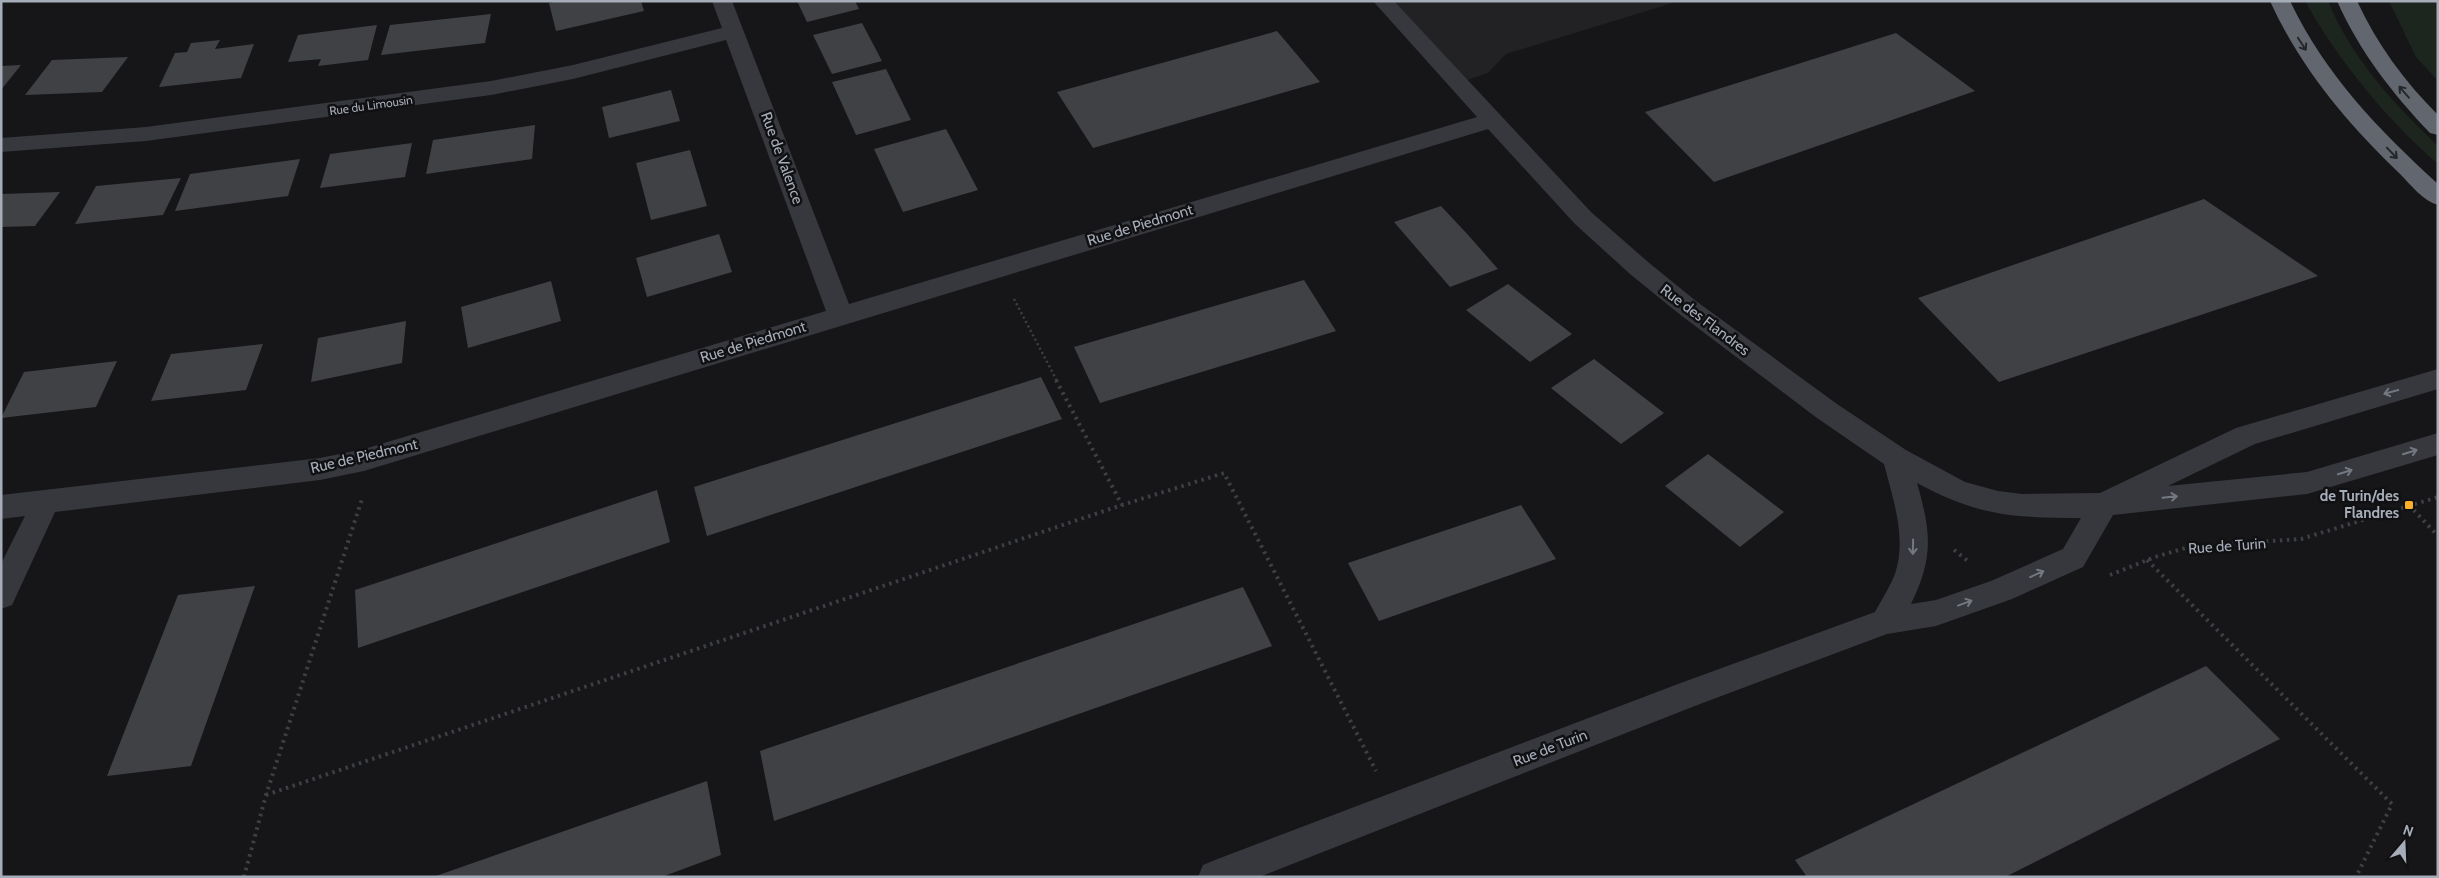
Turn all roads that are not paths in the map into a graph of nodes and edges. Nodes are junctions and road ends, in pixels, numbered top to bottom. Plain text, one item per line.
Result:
1 (722, 1) edge
2 (1383, 1) edge
3 (2280, 1) edge
4 (2347, 1) edge
5 (735, 31) junction
6 (1492, 120) junction
7 (2438, 128) edge
8 (1, 145) edge
9 (2438, 197) edge
10 (841, 316) junction
11 (2438, 380) edge
12 (2438, 444) edge
13 (1896, 458) junction
14 (45, 503) junction
15 (2104, 504) junction
16 (1, 508) edge
17 (1, 596) edge
18 (1886, 621) junction
19 (1216, 877) edge

1 - 5 street, Rue de Valence
2 - 6 street, Rue des Flandres
3 -> 9 highway
7 -> 4 highway
5 - 8 street, Rue du Limousin
5 - 10 street, Rue de Valence
6 - 10 street, Rue de Piedmont
6 - 13 street, Rue des Flandres
10 - 14 street, Rue de Piedmont
11 -> 15 street
15 -> 12 street
13 - 15 street, Rue des Flandres
13 -> 18 street
14 - 16 street, Rue de Piedmont
14 - 17 street
18 -> 15 street, Rue de Turin
18 - 19 street, Rue de Turin

